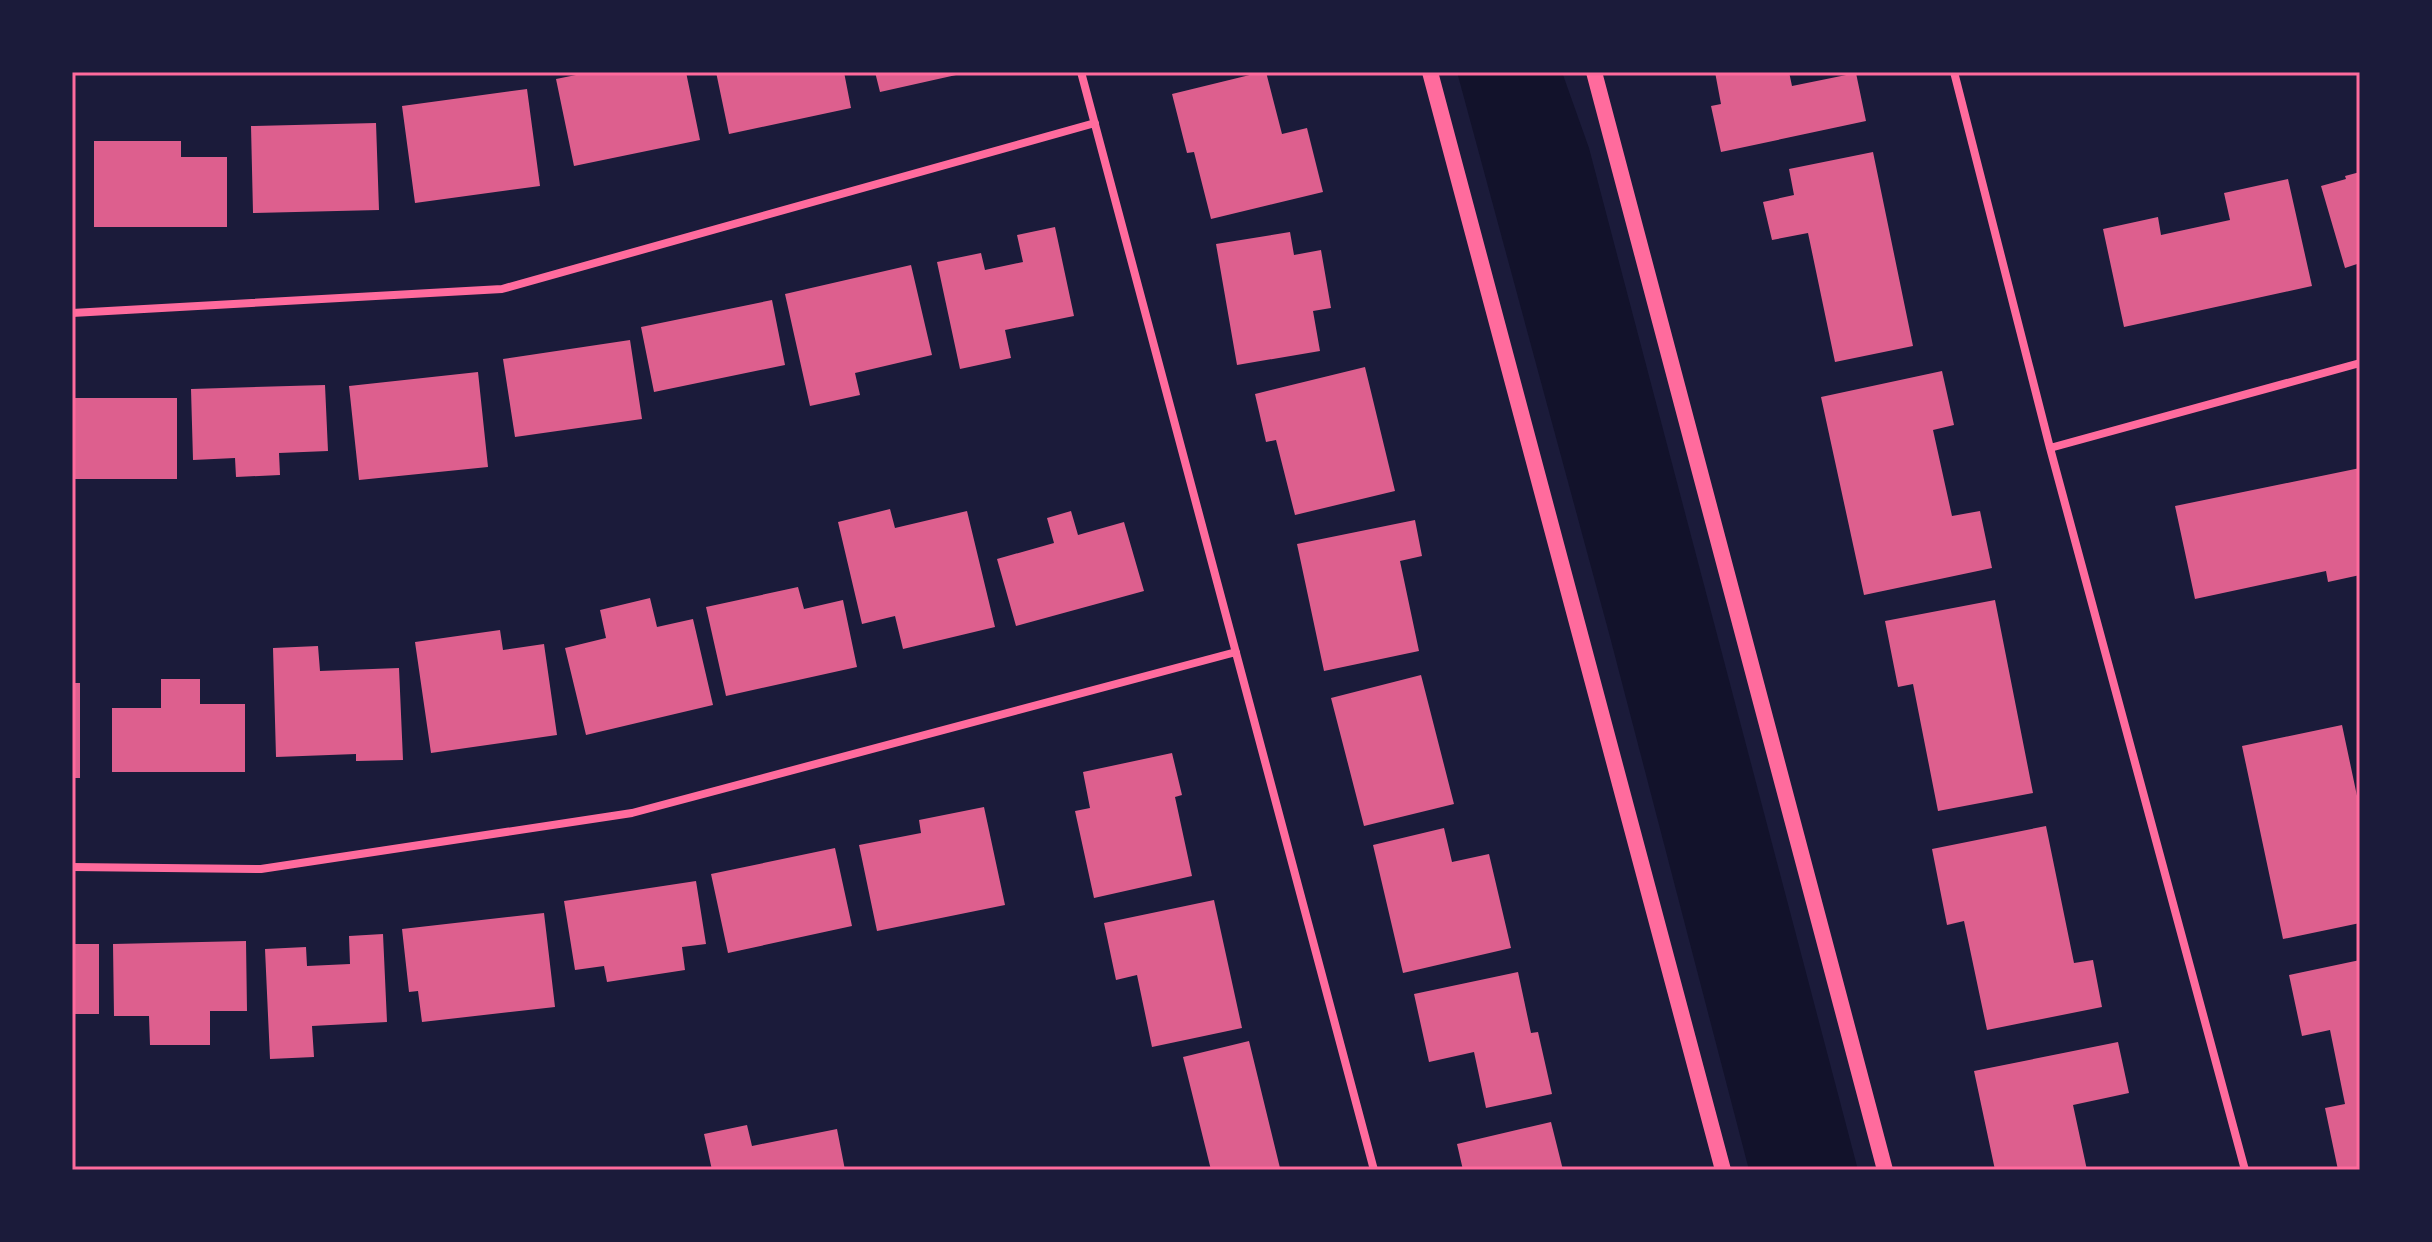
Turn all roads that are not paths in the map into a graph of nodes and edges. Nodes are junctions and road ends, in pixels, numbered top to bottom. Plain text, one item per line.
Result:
1 (1081, 72) edge
2 (1430, 72) edge
3 (1594, 72) edge
4 (1954, 72) edge
5 (1095, 123) junction
6 (72, 313) edge
7 (2360, 363) edge
8 (2050, 448) junction
9 (1236, 652) junction
10 (72, 867) edge
11 (1374, 1170) edge
12 (1723, 1170) edge
13 (1885, 1170) edge
14 (2245, 1170) edge

1 - 5 street
2 - 12 main road
3 - 13 main road
4 - 8 street
5 - 6 street
5 - 9 street
7 - 8 street
8 - 14 street
9 - 10 street
9 - 11 street

